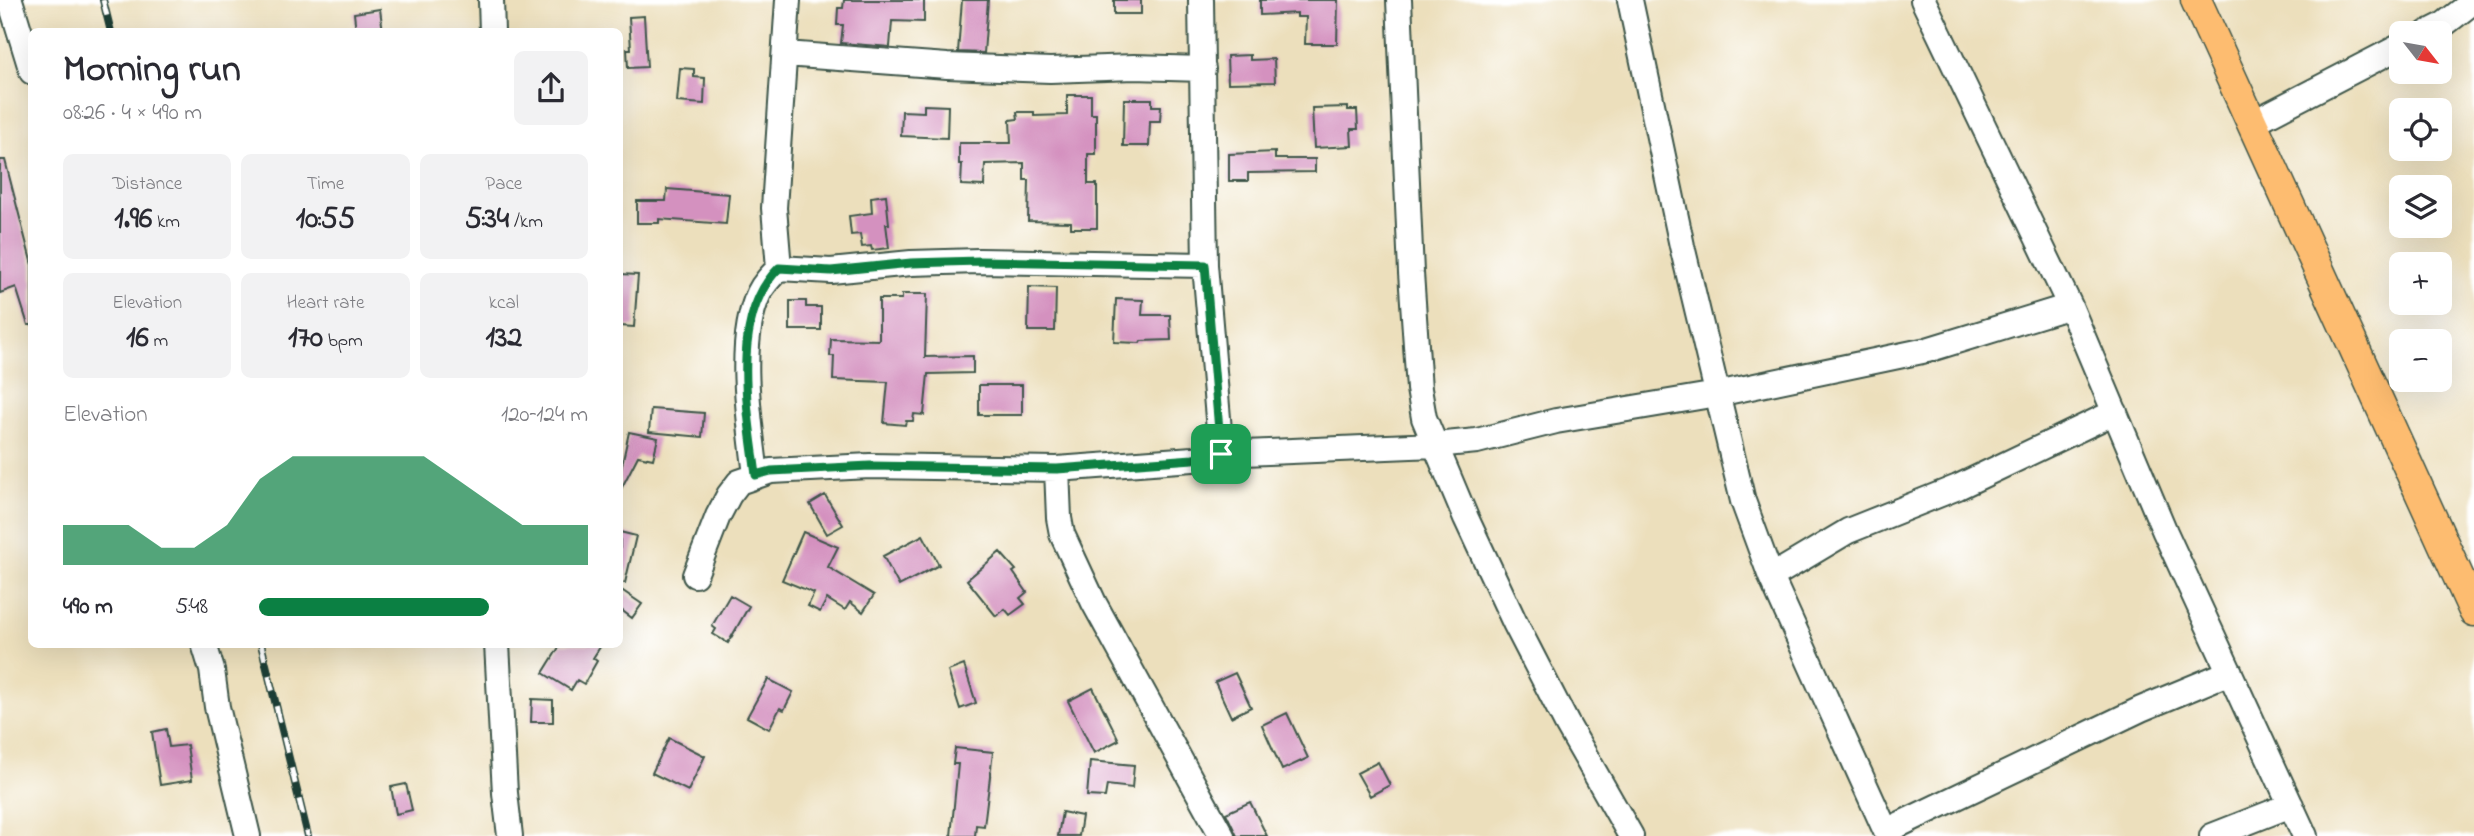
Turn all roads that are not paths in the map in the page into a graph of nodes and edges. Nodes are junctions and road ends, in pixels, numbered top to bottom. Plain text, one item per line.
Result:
1 (10, 0) edge
2 (491, 0) edge
3 (788, 0) edge
4 (1201, 0) edge
5 (1399, 0) edge
6 (1630, 0) edge
7 (1923, 0) edge
8 (2196, 0) edge
9 (2474, 1) edge
10 (2448, 21) edge
11 (492, 28) edge
12 (2389, 52) edge
13 (785, 54) junction
14 (28, 59) edge
15 (1203, 69) junction
16 (2252, 123) junction
17 (1205, 265) junction
18 (779, 268) junction
19 (2070, 306) junction
20 (1717, 394) junction
21 (2115, 412) junction
22 (1435, 445) junction
23 (1221, 454) junction
24 (1057, 469) junction
25 (756, 475) junction
26 (695, 575) dead end
27 (1770, 577) junction
28 (2474, 611) edge
29 (205, 648) edge
30 (497, 648) edge
31 (2230, 672) junction
32 (2291, 805) junction
33 (1887, 833) edge
34 (248, 836) edge
35 (510, 836) edge
36 (1223, 836) edge
37 (1631, 836) edge
38 (2212, 836) edge
39 (2305, 836) edge

1 - 14 street
2 - 11 street
3 - 13 street
4 - 15 street
5 - 22 street
6 - 20 street
7 - 19 street
8 - 16 main road
9 - 10 street
12 - 16 street
13 - 15 street
13 - 18 street
15 - 17 street
16 - 28 main road
17 - 18 street
17 - 23 street
18 - 25 street
19 - 20 street
19 - 21 street
20 - 22 street
20 - 27 street
21 - 27 street
21 - 31 street
22 - 23 street
22 - 37 street
23 - 24 street
24 - 25 street
24 - 36 street
25 - 26 street
27 - 33 street
29 - 34 street
30 - 35 street
31 - 32 street
31 - 33 street
32 - 38 street
32 - 39 street

